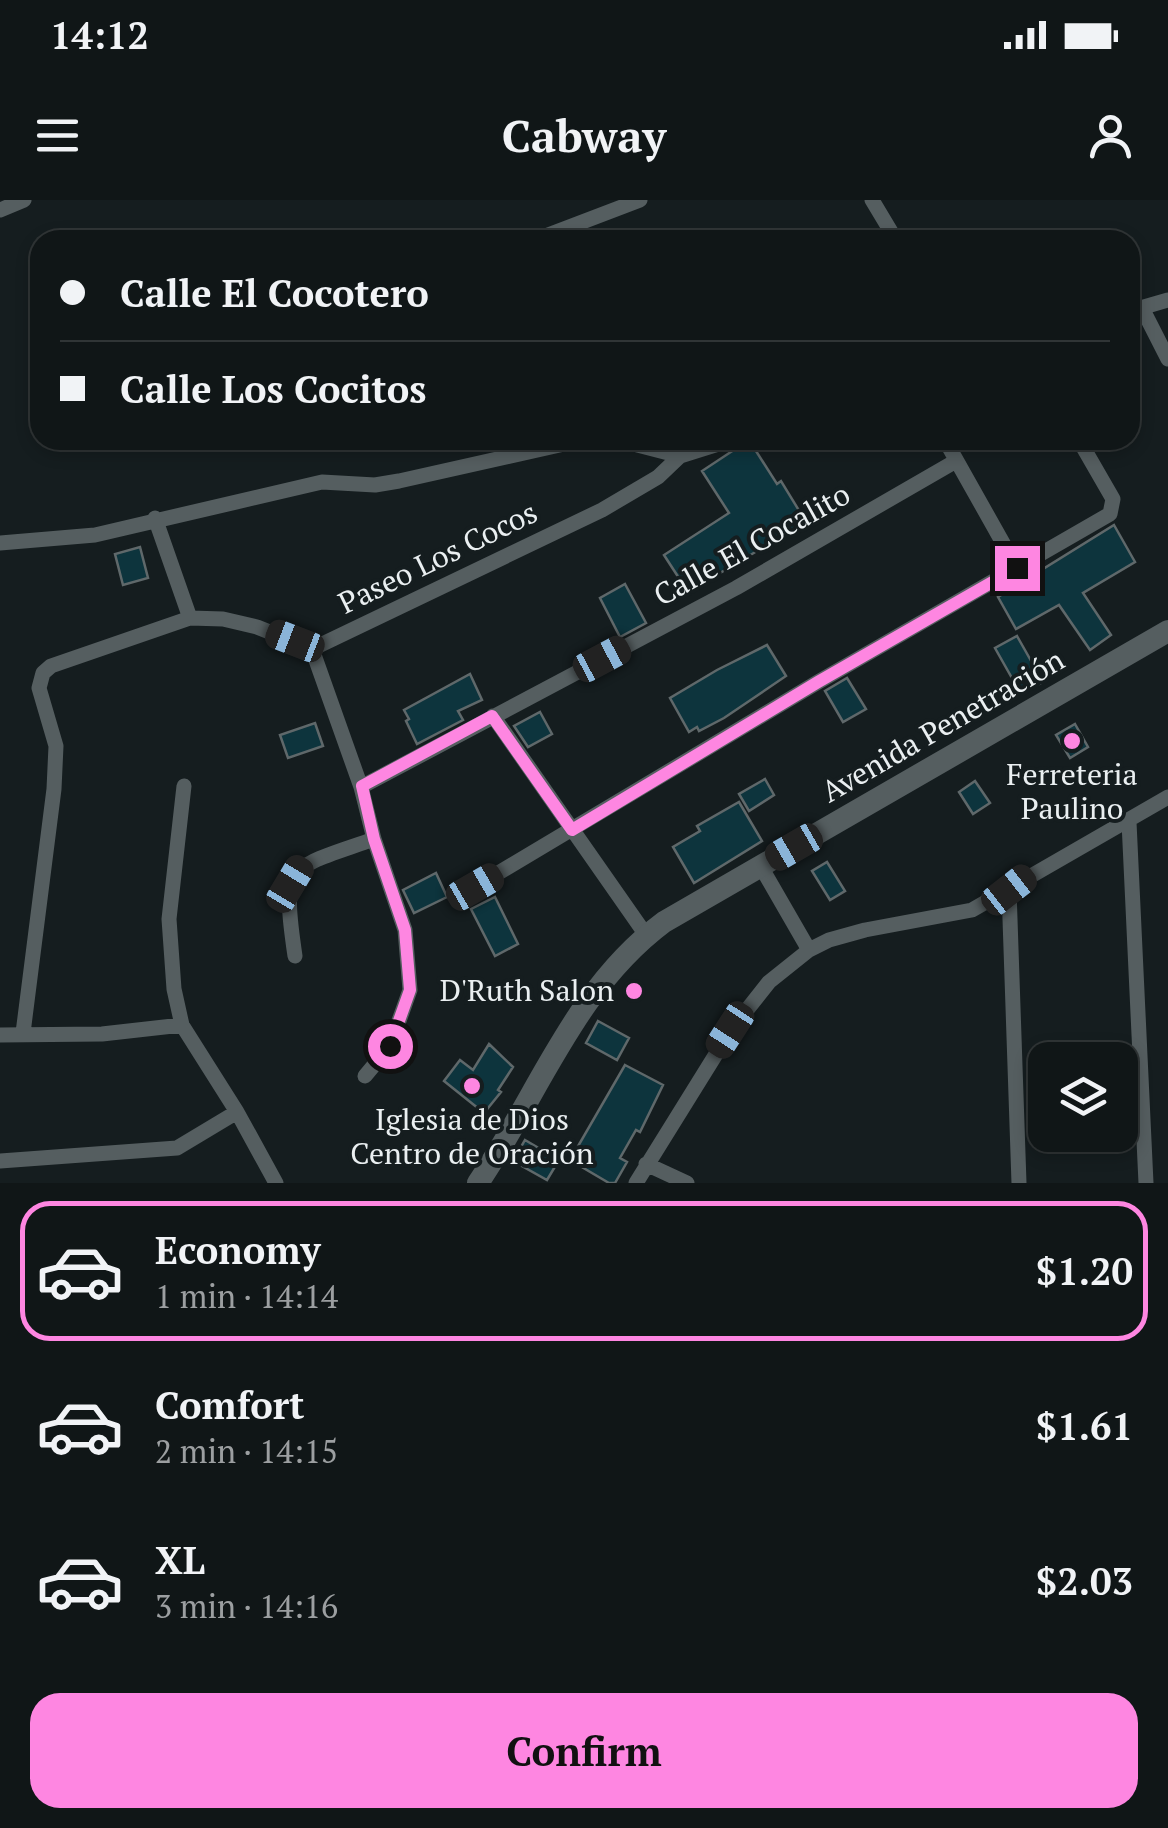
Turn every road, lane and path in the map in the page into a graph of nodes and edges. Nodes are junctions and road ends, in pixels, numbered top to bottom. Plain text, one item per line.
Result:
1 (24, 200) edge
2 (640, 200) edge
3 (872, 200) edge
4 (0, 210) edge
5 (560, 230) edge
6 (890, 230) edge
7 (1168, 300) edge
8 (1140, 308) edge
9 (1140, 315) edge
10 (1168, 359) edge
11 (537, 450) edge
12 (657, 450) edge
13 (699, 450) edge
14 (950, 450) edge
15 (1085, 450) edge
16 (680, 456) junction
17 (956, 460) junction
18 (155, 518) junction
19 (0, 544) edge
20 (1017, 568) junction
21 (190, 618) junction
22 (1168, 631) edge
23 (312, 649) junction
24 (492, 716) junction
25 (184, 786) dead end
26 (362, 786) junction
27 (1168, 797) edge
28 (1128, 822) junction
29 (572, 830) junction
30 (374, 839) junction
31 (760, 866) junction
32 (475, 887) dead end
33 (1009, 890) junction
34 (646, 935) junction
35 (809, 950) junction
36 (295, 956) dead end
37 (182, 1025) junction
38 (22, 1033) junction
39 (0, 1035) edge
40 (365, 1076) dead end
41 (237, 1112) junction
42 (0, 1161) edge
43 (646, 1164) junction
44 (276, 1183) edge
45 (478, 1183) edge
46 (636, 1183) edge
47 (687, 1183) edge
48 (1019, 1183) edge
49 (1146, 1183) edge

1 - 4 street
2 - 5 street
3 - 6 street
7 - 8 street
9 - 10 street
11 - 18 street
12 - 16 street
13 - 16 street, Paseo Los Cocos
14 - 17 street
15 - 20 street
16 - 23 street, Paseo Los Cocos
17 - 20 street
17 - 24 street, Calle El Cocalito
18 - 19 street
18 - 21 street
20 - 29 street
21 - 23 street
21 - 38 street
22 - 31 street, Avenida Penetración
23 - 26 street
24 - 26 street, Calle El Cocalito
24 - 29 street
25 - 37 street
26 - 30 street
27 - 28 street
28 - 33 street
28 - 49 street
29 - 32 street
29 - 34 street
30 - 36 street
30 - 40 street
31 - 34 street, Avenida Penetración
31 - 35 street
33 - 35 street
33 - 48 street
34 - 45 street, Avenida Penetración
35 - 43 street
37 - 38 street
37 - 41 street
38 - 39 street
41 - 42 street
41 - 44 street
43 - 46 street
43 - 47 street

